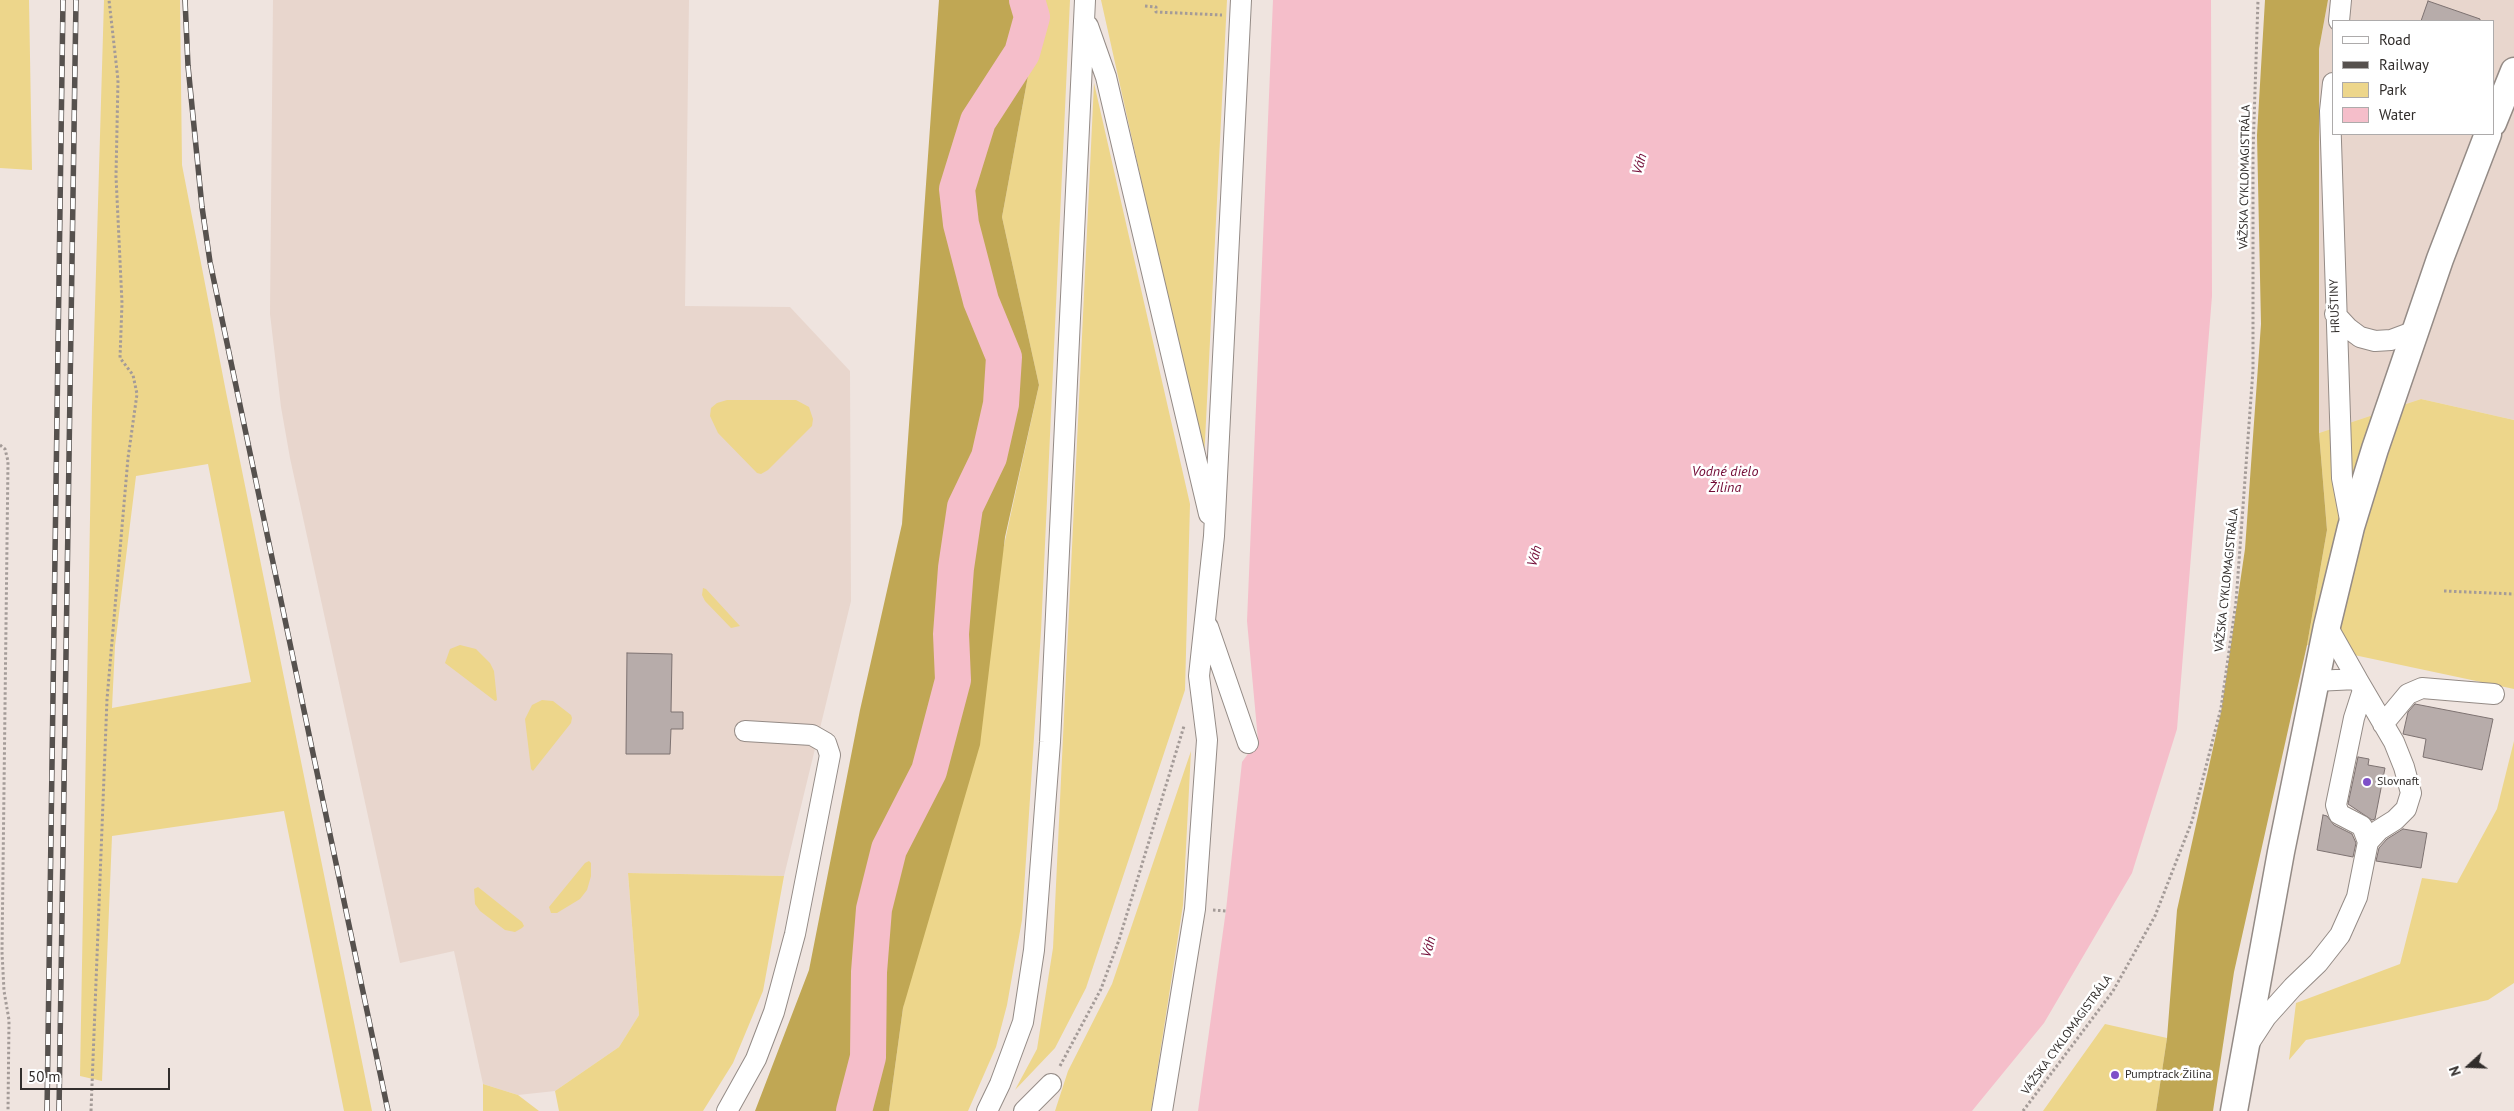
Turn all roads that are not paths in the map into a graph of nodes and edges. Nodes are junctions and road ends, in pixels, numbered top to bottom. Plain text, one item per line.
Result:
1 (2341, 0) edge
2 (1085, 8) edge
3 (1240, 8) edge
4 (2339, 20) edge
5 (2514, 71) edge
6 (2332, 92) edge
7 (2494, 121) edge
8 (2488, 135) edge
9 (2335, 314) junction
10 (2415, 331) junction
11 (2351, 527) junction
12 (1214, 536) junction
13 (1206, 623) junction
14 (2327, 626) junction
15 (2315, 681) junction
16 (2360, 685) junction
17 (2494, 694) dead end
18 (2383, 724) junction
19 (745, 732) dead end
20 (1248, 743) dead end
21 (2368, 842) junction
22 (2244, 1050) junction
23 (1051, 1084) road end
24 (727, 1111) edge
25 (987, 1111) edge
26 (1024, 1111) edge
27 (1162, 1111) edge
28 (2234, 1111) edge

1 - 4 street
2 - 12 street
2 - 25 street
3 - 12 street
5 - 7 main road
6 - 9 street, HRUŠTINY
8 - 10 main road
9 - 10 street
9 - 11 street, HRUŠTINY
10 - 11 main road
11 - 14 main road
12 - 13 street
13 - 20 street
13 - 27 street
14 - 15 main road
14 - 16 street
15 - 16 street
15 - 22 main road
16 - 18 street
16 - 21 street
17 - 18 street
18 - 21 street
19 - 24 street
21 - 22 street
22 - 28 main road
23 - 26 street

